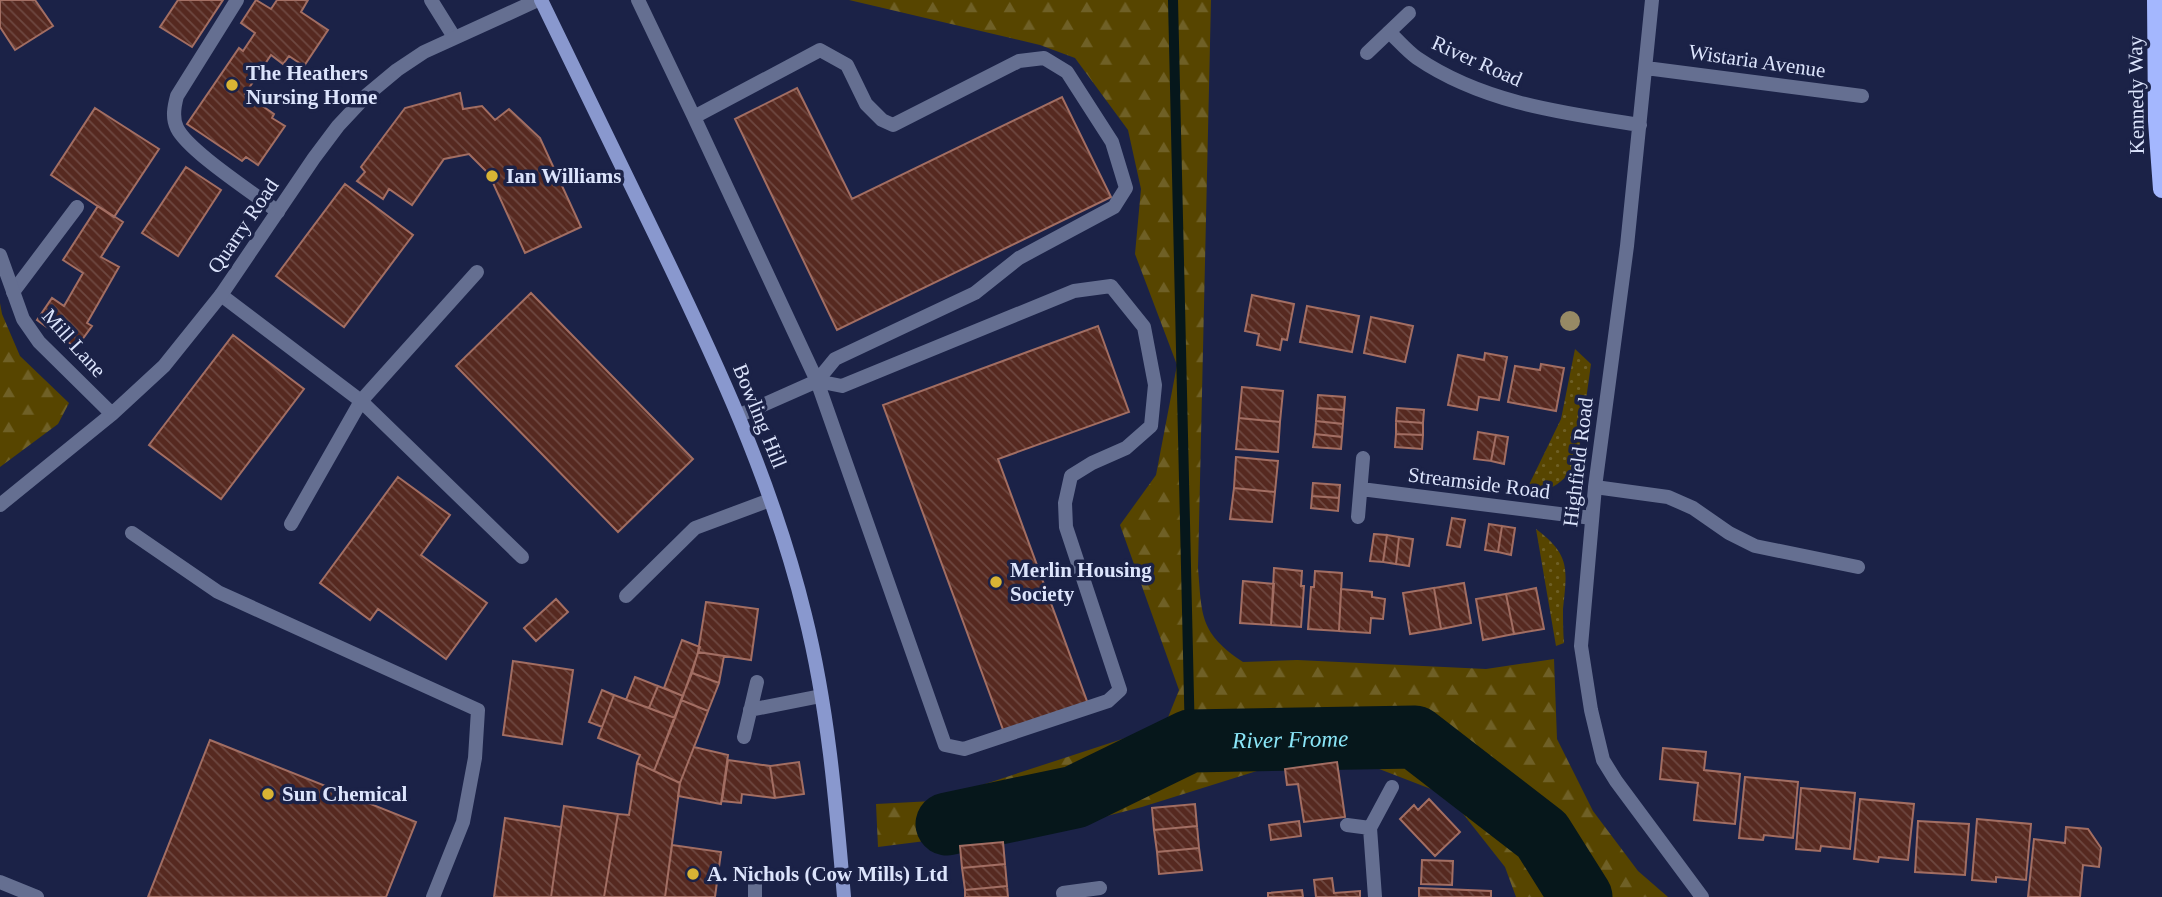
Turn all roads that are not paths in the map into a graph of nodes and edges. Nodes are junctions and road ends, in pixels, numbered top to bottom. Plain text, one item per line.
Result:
1 (237, 0) edge
2 (431, 0) edge
3 (539, 0) edge
4 (638, 0) edge
5 (1653, 0) edge
6 (2157, 0) edge
7 (1409, 13) dead end
8 (1389, 32) junction
9 (454, 37) junction
10 (1367, 53) dead end
11 (1646, 68) junction
12 (1862, 96) dead end
13 (694, 117) junction
14 (1640, 125) junction
15 (2162, 189) edge
16 (77, 206) dead end
17 (278, 212) junction
18 (0, 255) edge
19 (477, 271) dead end
20 (13, 292) junction
21 (221, 295) junction
22 (817, 381) junction
23 (361, 401) junction
24 (112, 414) junction
25 (740, 415) junction
26 (1363, 458) dead end
27 (1595, 487) junction
28 (1361, 489) junction
29 (770, 500) junction
30 (0, 505) edge
31 (1358, 517) dead end
32 (1592, 518) junction
33 (291, 524) dead end
34 (132, 533) dead end
35 (522, 557) dead end
36 (1858, 566) dead end
37 (626, 596) dead end
38 (757, 682) dead end
39 (821, 696) junction
40 (750, 710) junction
41 (744, 737) dead end
42 (1392, 786) dead end
43 (1347, 825) dead end
44 (1370, 828) junction
45 (0, 882) edge
46 (1101, 888) dead end
47 (37, 897) edge
48 (433, 897) edge
49 (844, 897) edge
50 (1064, 897) edge
51 (1375, 897) edge
52 (1702, 897) edge

1 - 17 street
2 - 9 street
3 - 9 street, Quarry Road
3 - 25 main road, Bowling Hill
4 - 13 street
5 - 11 street, Highfield Road
6 - 15 main road, Kennedy Way
7 - 8 street
8 - 10 street
8 - 14 street, River Road
9 - 17 street, Quarry Road
11 - 12 street, Wistaria Avenue
11 - 14 street, Highfield Road
13 - 22 street
13 - 22 street
14 - 27 street, Highfield Road
16 - 20 street
17 - 21 street, Quarry Road
18 - 20 street, Mill Lane
19 - 23 street
20 - 24 street, Mill Lane
21 - 23 street
21 - 24 street, Quarry Road
22 - 22 street
22 - 25 street
23 - 33 street
23 - 35 street
24 - 30 street, Quarry Road
25 - 29 main road, Bowling Hill
26 - 28 street
27 - 32 street, Highfield Road
27 - 36 street
28 - 31 street
28 - 32 street, Streamside Road
29 - 37 street
29 - 39 main road, Bowling Hill
32 - 52 street, Highfield Road
34 - 48 street
38 - 40 street
39 - 40 street
39 - 49 main road, Bowling Hill
40 - 41 street
42 - 44 street
43 - 44 street
44 - 51 street
45 - 47 street
46 - 50 street

